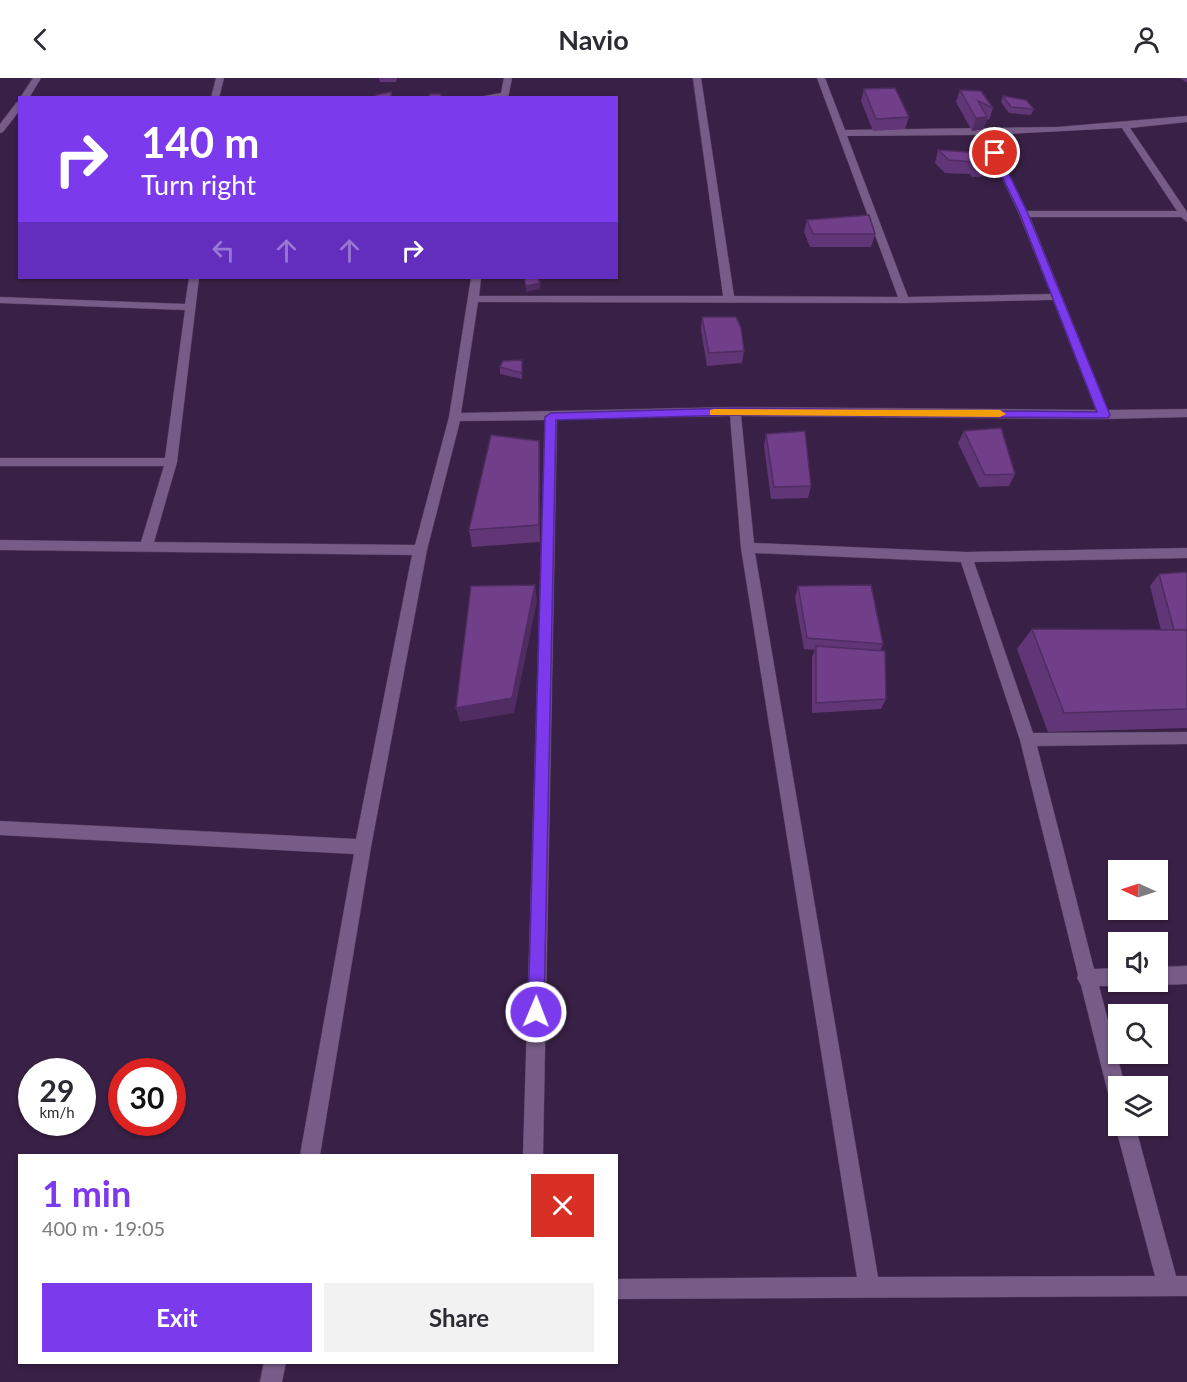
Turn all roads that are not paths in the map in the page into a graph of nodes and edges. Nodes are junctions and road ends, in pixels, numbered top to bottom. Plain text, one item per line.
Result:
1 (37, 78) edge
2 (220, 78) edge
3 (508, 78) edge
4 (697, 78) edge
5 (821, 78) edge
6 (25, 96) edge
7 (216, 96) edge
8 (504, 96) edge
9 (16, 115) edge
10 (1187, 119) edge
11 (1125, 127) junction
12 (0, 130) edge
13 (844, 133) junction
14 (985, 133) junction
15 (1024, 214) junction
16 (1186, 217) edge
17 (194, 279) edge
18 (476, 279) edge
19 (1057, 297) junction
20 (472, 299) junction
21 (0, 300) edge
22 (729, 300) junction
23 (904, 300) junction
24 (191, 307) junction
25 (735, 411) junction
26 (1187, 413) edge
27 (1104, 415) junction
28 (455, 417) junction
29 (551, 417) junction
30 (0, 462) edge
31 (171, 462) junction
32 (0, 545) edge
33 (146, 548) junction
34 (748, 548) junction
35 (420, 550) junction
36 (1187, 554) edge
37 (966, 557) junction
38 (1187, 738) edge
39 (1028, 740) junction
40 (0, 828) edge
41 (363, 848) junction
42 (1168, 975) edge
43 (1187, 975) edge
44 (1108, 977) edge
45 (1086, 978) junction
46 (1112, 1076) edge
47 (1129, 1136) edge
48 (310, 1154) edge
49 (533, 1154) edge
50 (1177, 1285) edge
51 (618, 1288) edge
52 (868, 1288) junction
53 (274, 1364) edge
54 (271, 1382) edge

1 - 6 street
2 - 7 street
3 - 8 street
4 - 22 street
5 - 13 street
9 - 12 street
10 - 11 street
11 - 14 street
11 - 16 street
13 - 14 street
13 - 23 street
14 - 15 street
15 - 16 street
15 - 19 street
17 - 24 street
18 - 20 street
19 - 23 street
19 - 27 street
20 - 22 street
20 - 28 street
21 - 24 street
22 - 23 street
24 - 31 street
25 - 27 street
25 - 29 street
25 - 34 street
26 - 27 street
28 - 29 street
28 - 35 street
29 - 49 street
30 - 31 street
31 - 33 street
32 - 33 street
33 - 35 street
34 - 37 street
34 - 52 street
35 - 41 street
36 - 37 street
37 - 39 street
38 - 39 street
39 - 45 street
40 - 41 street
41 - 48 street
42 - 43 street
44 - 45 street
45 - 46 street
47 - 50 street
50 - 52 street
51 - 52 street
53 - 54 street

